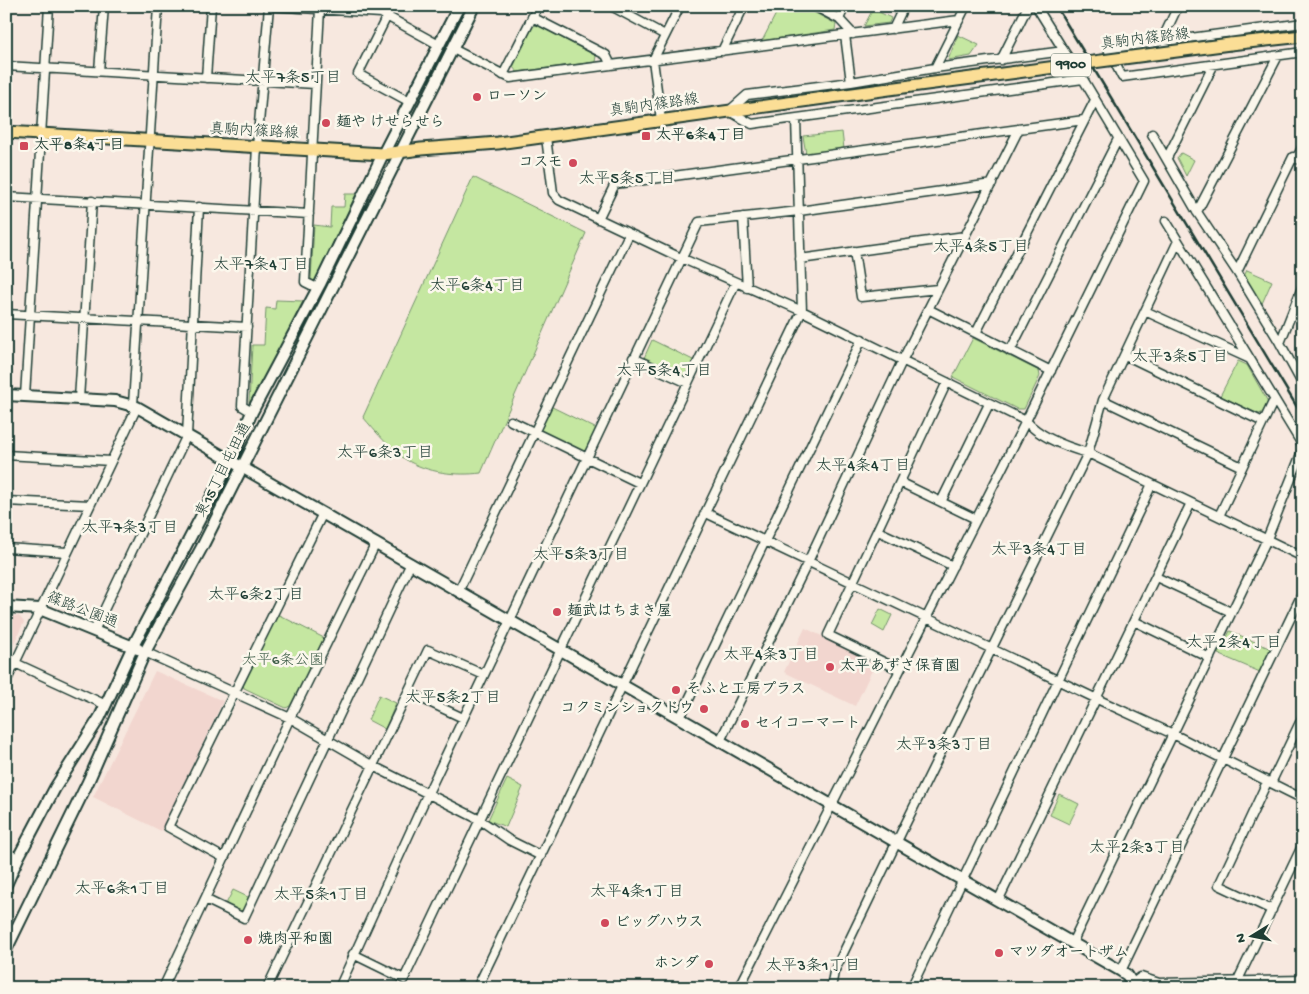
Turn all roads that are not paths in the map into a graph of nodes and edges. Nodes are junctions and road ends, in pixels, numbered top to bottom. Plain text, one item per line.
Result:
1 (49, 6) edge
2 (104, 6) edge
3 (158, 6) edge
4 (211, 6) edge
5 (269, 6) edge
6 (392, 6) edge
7 (459, 6) edge
8 (474, 6) edge
9 (538, 6) edge
10 (611, 6) edge
11 (680, 6) edge
12 (744, 6) edge
13 (814, 6) edge
14 (845, 6) edge
15 (904, 6) edge
16 (966, 6) edge
17 (1028, 6) edge
18 (1036, 6) edge
19 (1178, 6) edge
20 (320, 9) junction
21 (387, 16) junction
22 (532, 17) junction
23 (839, 19) junction
24 (958, 20) junction
25 (1303, 23) edge
26 (893, 29) junction
27 (849, 34) junction
28 (665, 35) junction
29 (1303, 36) edge
30 (1161, 42) junction
31 (439, 45) junction
32 (453, 49) junction
33 (722, 51) junction
34 (1064, 51) junction
35 (1303, 52) edge
36 (1278, 56) junction
37 (653, 60) junction
38 (1001, 60) junction
39 (1214, 64) junction
40 (611, 65) junction
41 (6, 66) edge
42 (45, 68) junction
43 (935, 68) junction
44 (99, 71) junction
45 (153, 75) junction
46 (503, 75) junction
47 (206, 78) junction
48 (1083, 79) junction
49 (263, 81) junction
50 (851, 82) junction
51 (315, 84) junction
52 (1095, 100) junction
53 (410, 102) junction
54 (729, 111) junction
55 (796, 119) junction
56 (661, 120) junction
57 (1084, 120) junction
58 (1019, 130) junction
59 (6, 132) edge
60 (42, 134) junction
61 (1152, 134) dead end
62 (546, 137) junction
63 (1118, 139) junction
64 (149, 140) junction
65 (1303, 146) edge
66 (257, 147) junction
67 (312, 150) junction
68 (400, 152) junction
69 (383, 154) junction
70 (1167, 158) junction
71 (798, 159) junction
72 (1300, 160) edge
73 (992, 184) junction
74 (6, 197) edge
75 (37, 198) junction
76 (92, 201) junction
77 (145, 204) junction
78 (199, 207) junction
79 (254, 211) junction
80 (799, 211) junction
81 (1197, 212) junction
82 (309, 214) junction
83 (744, 217) junction
84 (598, 219) junction
85 (1166, 220) dead end
86 (629, 234) junction
87 (965, 236) junction
88 (1178, 241) junction
89 (854, 251) junction
90 (681, 258) junction
91 (800, 259) junction
92 (1237, 272) junction
93 (736, 282) junction
94 (1303, 285) edge
95 (318, 288) junction
96 (747, 288) junction
97 (938, 289) junction
98 (928, 309) junction
99 (802, 311) junction
100 (1145, 311) junction
101 (6, 314) edge
102 (30, 315) junction
103 (85, 318) junction
104 (138, 321) junction
105 (192, 324) junction
106 (247, 327) junction
107 (976, 333) junction
108 (862, 339) junction
109 (1280, 343) junction
110 (1010, 351) junction
111 (1125, 355) junction
112 (633, 358) junction
113 (1249, 358) junction
114 (903, 359) junction
115 (1051, 371) junction
116 (947, 382) junction
117 (688, 383) junction
118 (1303, 385) edge
119 (6, 395) edge
120 (24, 396) junction
121 (79, 399) junction
122 (1103, 400) junction
123 (1275, 400) junction
124 (989, 404) junction
125 (135, 406) junction
126 (252, 412) junction
127 (1026, 420) junction
128 (511, 421) dead end
129 (1263, 422) junction
130 (534, 432) junction
131 (187, 435) junction
132 (1303, 447) edge
133 (1088, 453) junction
134 (6, 455) edge
135 (586, 458) junction
136 (231, 460) junction
137 (111, 461) junction
138 (242, 467) junction
139 (1242, 467) junction
140 (900, 482) junction
141 (639, 483) junction
142 (1152, 484) junction
143 (6, 500) edge
144 (941, 502) junction
145 (1191, 503) junction
146 (90, 505) junction
147 (323, 513) junction
148 (706, 513) junction
149 (1219, 516) junction
150 (976, 519) junction
151 (878, 531) junction
152 (1267, 539) junction
153 (764, 541) junction
154 (376, 543) junction
155 (6, 548) edge
156 (67, 552) junction
157 (1303, 556) edge
158 (808, 561) junction
159 (411, 563) junction
160 (953, 566) junction
161 (1156, 577) junction
162 (853, 583) junction
163 (459, 590) junction
164 (1303, 592) edge
165 (6, 607) edge
166 (40, 609) junction
167 (1232, 612) junction
168 (926, 617) junction
169 (510, 619) junction
170 (1134, 621) junction
171 (94, 630) junction
172 (133, 646) junction
173 (561, 649) junction
174 (992, 649) junction
175 (145, 652) junction
176 (1210, 658) junction
177 (15, 663) junction
178 (900, 670) junction
179 (484, 675) junction
180 (1058, 680) junction
181 (6, 682) edge
182 (623, 685) junction
183 (408, 692) junction
184 (234, 693) junction
185 (1097, 699) junction
186 (106, 705) junction
187 (1303, 716) edge
188 (290, 718) junction
189 (463, 718) junction
190 (680, 718) junction
191 (1173, 734) junction
192 (328, 740) junction
193 (720, 741) junction
194 (1223, 757) junction
195 (373, 766) junction
196 (1269, 782) junction
197 (428, 793) junction
198 (1303, 799) edge
199 (832, 805) junction
200 (480, 820) junction
201 (896, 842) junction
202 (1303, 844) edge
203 (6, 853) edge
204 (541, 856) junction
205 (18, 858) junction
206 (224, 858) junction
207 (962, 880) junction
208 (6, 885) edge
209 (205, 899) junction
210 (998, 901) junction
211 (1272, 910) junction
212 (1072, 943) junction
213 (6, 950) edge
214 (354, 954) junction
215 (1121, 971) junction
216 (1303, 980) edge
217 (1237, 982) junction
218 (1134, 986) edge
219 (163, 988) edge
220 (267, 988) edge
221 (339, 988) edge
222 (477, 988) edge
223 (739, 988) edge
224 (831, 988) edge
225 (911, 988) edge

1 - 42 street
2 - 44 street
3 - 45 street
4 - 47 street
5 - 20 street
5 - 49 street
6 - 21 street
7 - 31 street, 東15丁目屯田通
8 - 32 street, 東15丁目屯田通
9 - 22 street
10 - 28 street
11 - 28 street
12 - 33 street
13 - 23 street
14 - 23 street
15 - 26 street
16 - 24 street
17 - 38 street
18 - 34 street
19 - 30 street
20 - 21 street
20 - 51 street
21 - 31 street
21 - 53 street
22 - 40 street
22 - 46 street
23 - 27 street
24 - 26 street
24 - 43 street
25 - 30 street
26 - 27 street
27 - 33 street
27 - 50 street
28 - 37 street
29 - 54 main road, 真駒内篠路線 / 9900, bridge
30 - 39 street
31 - 53 street, 東15丁目屯田通
32 - 46 street
32 - 68 street, 東15丁目屯田通
33 - 37 street
34 - 38 street
34 - 48 street
35 - 36 street
36 - 39 street
36 - 81 street
37 - 40 street
37 - 56 street
38 - 43 street
39 - 70 street
40 - 46 street
41 - 42 street
42 - 44 street
42 - 60 street
43 - 50 street
44 - 45 street
45 - 47 street
45 - 64 street
47 - 49 street
48 - 52 street
48 - 55 street
49 - 51 street
49 - 66 street
50 - 54 street
51 - 67 street
52 - 57 street
52 - 63 street
53 - 69 street, 東15丁目屯田通
54 - 55 street
54 - 56 main road, 真駒内篠路線 / 9900
55 - 71 street
56 - 62 main road, 真駒内篠路線 / 9900
57 - 58 street
57 - 107 street
58 - 71 street
58 - 73 street
59 - 60 main road, 真駒内篠路線 / 9900
60 - 64 main road, 真駒内篠路線 / 9900
60 - 75 street
61 - 70 street
62 - 68 main road, 真駒内篠路線 / 9900
62 - 84 street
63 - 110 street
63 - 115 street
64 - 66 main road, 真駒内篠路線 / 9900
64 - 77 street
65 - 72 street
66 - 67 main road, 真駒内篠路線 / 9900
66 - 79 street
67 - 69 main road, 真駒内篠路線 / 9900
67 - 82 street
68 - 69 main road, 真駒内篠路線 / 9900
68 - 138 street, 東15丁目屯田通
69 - 95 street, 東15丁目屯田通
70 - 81 street
71 - 80 street
71 - 84 street
72 - 92 street
73 - 80 street
73 - 87 street
74 - 75 street
75 - 76 street
75 - 102 street
76 - 77 street
76 - 103 street
77 - 78 street
77 - 104 street
78 - 79 street
78 - 105 street
79 - 82 street
79 - 106 street
80 - 83 street
80 - 91 street
81 - 92 street
82 - 95 street
83 - 90 street
83 - 96 street
84 - 86 street
85 - 88 street
86 - 90 street
86 - 130 street
87 - 89 street
87 - 97 street
88 - 100 street
88 - 113 street
89 - 91 street
89 - 97 street
90 - 93 street
90 - 112 street
91 - 99 street
92 - 109 street
93 - 96 street
93 - 117 street
94 - 109 street
95 - 126 street, 東15丁目屯田通
96 - 99 street
97 - 98 street
98 - 107 street
98 - 114 street
99 - 108 street
99 - 148 street
100 - 111 street
100 - 113 street
101 - 102 street
102 - 103 street
102 - 120 street
103 - 104 street
103 - 121 street
104 - 105 street
104 - 125 street
105 - 106 street
105 - 131 street
106 - 126 street
107 - 110 street
108 - 114 street
108 - 153 street
109 - 118 street
110 - 115 street
111 - 122 street
111 - 129 street
112 - 117 street
112 - 135 street
113 - 123 street
114 - 116 street
114 - 158 street
115 - 127 street
116 - 124 street
116 - 140 street
117 - 141 street
119 - 120 street
120 - 121 street
121 - 125 street
122 - 133 street
122 - 139 street
123 - 129 street
123 - 132 street
124 - 127 street
124 - 144 street
125 - 131 street
125 - 137 street
126 - 136 street, 東15丁目屯田通
127 - 133 street
127 - 150 street
128 - 130 street
129 - 139 street
130 - 135 street
130 - 163 street
131 - 136 street
131 - 171 street
132 - 152 street
133 - 142 street
133 - 174 street
134 - 137 street
135 - 141 street
135 - 169 street
136 - 138 street
136 - 172 street, 東15丁目屯田通
137 - 146 street
138 - 147 street
138 - 175 street, 東15丁目屯田通
139 - 149 street
140 - 144 street
140 - 151 street
141 - 173 street
142 - 145 street
142 - 180 street
143 - 146 street
144 - 150 street
145 - 149 street
145 - 161 street
146 - 156 street
147 - 154 street
147 - 184 street
148 - 153 street
148 - 182 street
149 - 152 street
150 - 160 street
151 - 160 street
151 - 162 street
152 - 157 street
152 - 167 street
153 - 158 street
153 - 190 street
154 - 159 street
154 - 188 street
155 - 156 street
156 - 166 street
158 - 162 street
158 - 193 street
159 - 163 street
159 - 192 street
160 - 168 street
161 - 167 street
161 - 170 street
162 - 168 street
162 - 178 street
163 - 169 street
164 - 194 street
165 - 166 street, 篠路公園通
166 - 171 street, 篠路公園通
166 - 177 street
167 - 176 street
168 - 174 street
168 - 178 street
169 - 173 street
169 - 179 street
170 - 176 street
170 - 185 street
171 - 172 street, 篠路公園通
172 - 175 street, 篠路公園通
172 - 186 street, 東15丁目屯田通
173 - 182 street
173 - 200 street
174 - 180 street
174 - 201 street
175 - 184 street
175 - 213 street, 東15丁目屯田通
176 - 191 street
177 - 181 street
177 - 186 street
178 - 199 street
179 - 183 street
179 - 189 street
180 - 185 street
180 - 207 street
182 - 190 street
182 - 204 street
183 - 189 street
183 - 195 street
184 - 188 street
184 - 206 street
185 - 191 street
185 - 210 street
186 - 205 street, 東15丁目屯田通
187 - 196 street
188 - 192 street
188 - 206 street
189 - 197 street
190 - 193 street
191 - 194 street
191 - 212 street
192 - 195 street
192 - 209 street
193 - 199 street
194 - 196 street
194 - 215 street
195 - 197 street
195 - 220 street
196 - 198 street
196 - 211 street
197 - 200 street
197 - 214 street
199 - 201 street
199 - 223 street
200 - 204 street
200 - 214 street
201 - 207 street
201 - 224 street
202 - 211 street
203 - 205 street
204 - 222 street
205 - 208 street, 東15丁目屯田通
206 - 209 street
207 - 210 street
207 - 225 street
209 - 219 street
210 - 212 street
211 - 217 street
212 - 215 street
214 - 221 street
215 - 218 street
216 - 217 street
217 - 218 street

